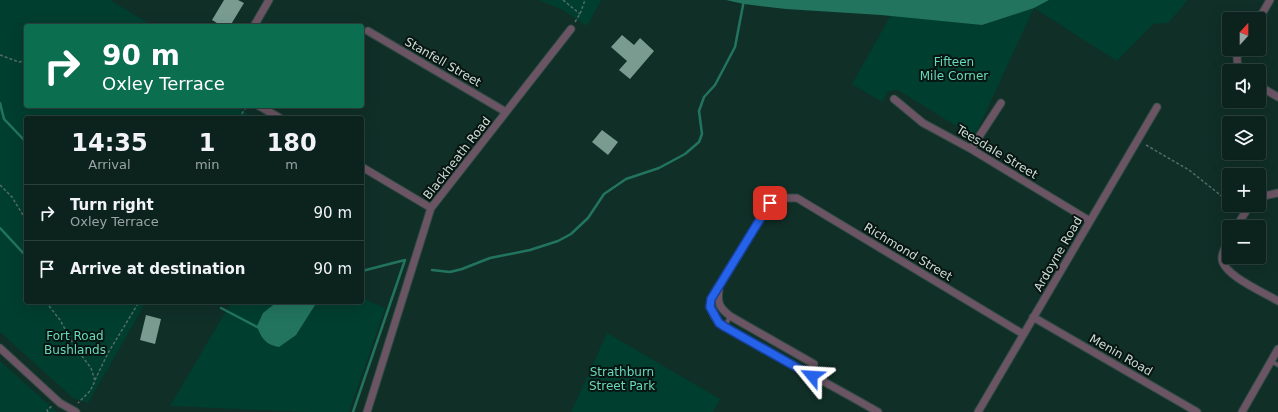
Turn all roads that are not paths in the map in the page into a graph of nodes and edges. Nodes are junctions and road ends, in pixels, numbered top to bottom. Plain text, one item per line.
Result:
1 (269, 0) edge
2 (1270, 0) edge
3 (1263, 12) edge
4 (255, 24) edge
5 (571, 29) road end
6 (368, 31) dead end
7 (1266, 90) edge
8 (1278, 97) edge
9 (894, 99) dead end
10 (1001, 103) dead end
11 (1157, 107) dead end
12 (262, 108) edge
13 (506, 112) junction
14 (276, 116) edge
15 (971, 149) junction
16 (364, 168) edge
17 (1278, 193) edge
18 (1266, 196) edge
19 (432, 208) junction
20 (1090, 221) junction
21 (1223, 264) edge
22 (719, 288) junction
23 (1278, 301) edge
24 (730, 316) junction
25 (1033, 317) junction
26 (725, 327) junction
27 (1023, 334) junction
28 (0, 348) edge
29 (1278, 349) edge
30 (791, 353) junction
31 (1271, 361) junction
32 (785, 362) junction
33 (814, 364) dead end
34 (1278, 365) edge
35 (76, 412) edge
36 (367, 412) edge
37 (878, 412) edge
38 (978, 412) edge
39 (1197, 412) edge
40 (1242, 412) edge

1 - 4 street
2 - 3 street
5 - 13 street, Blackheath Road
6 - 13 street, Stanfell Street
7 - 8 street
9 - 15 street, Teesdale Street
10 - 15 street
11 - 20 street, Ardoyne Road
12 - 14 street
13 - 19 street, Blackheath Road
15 - 20 street, Teesdale Street
16 - 19 street
17 - 18 street
19 - 36 street, Blackheath Road
20 - 25 street, Ardoyne Road
21 - 23 street
22 - 24 street
22 - 26 street
22 - 27 street, Richmond Street
24 - 26 lane
24 - 30 street
25 - 27 street, Ardoyne Road
25 - 39 street, Menin Road
26 - 32 street
27 - 38 street, Ardoyne Road
28 - 35 street
29 - 31 street
30 - 32 street
30 - 33 street
31 - 34 lane
31 - 40 street
32 - 37 street

